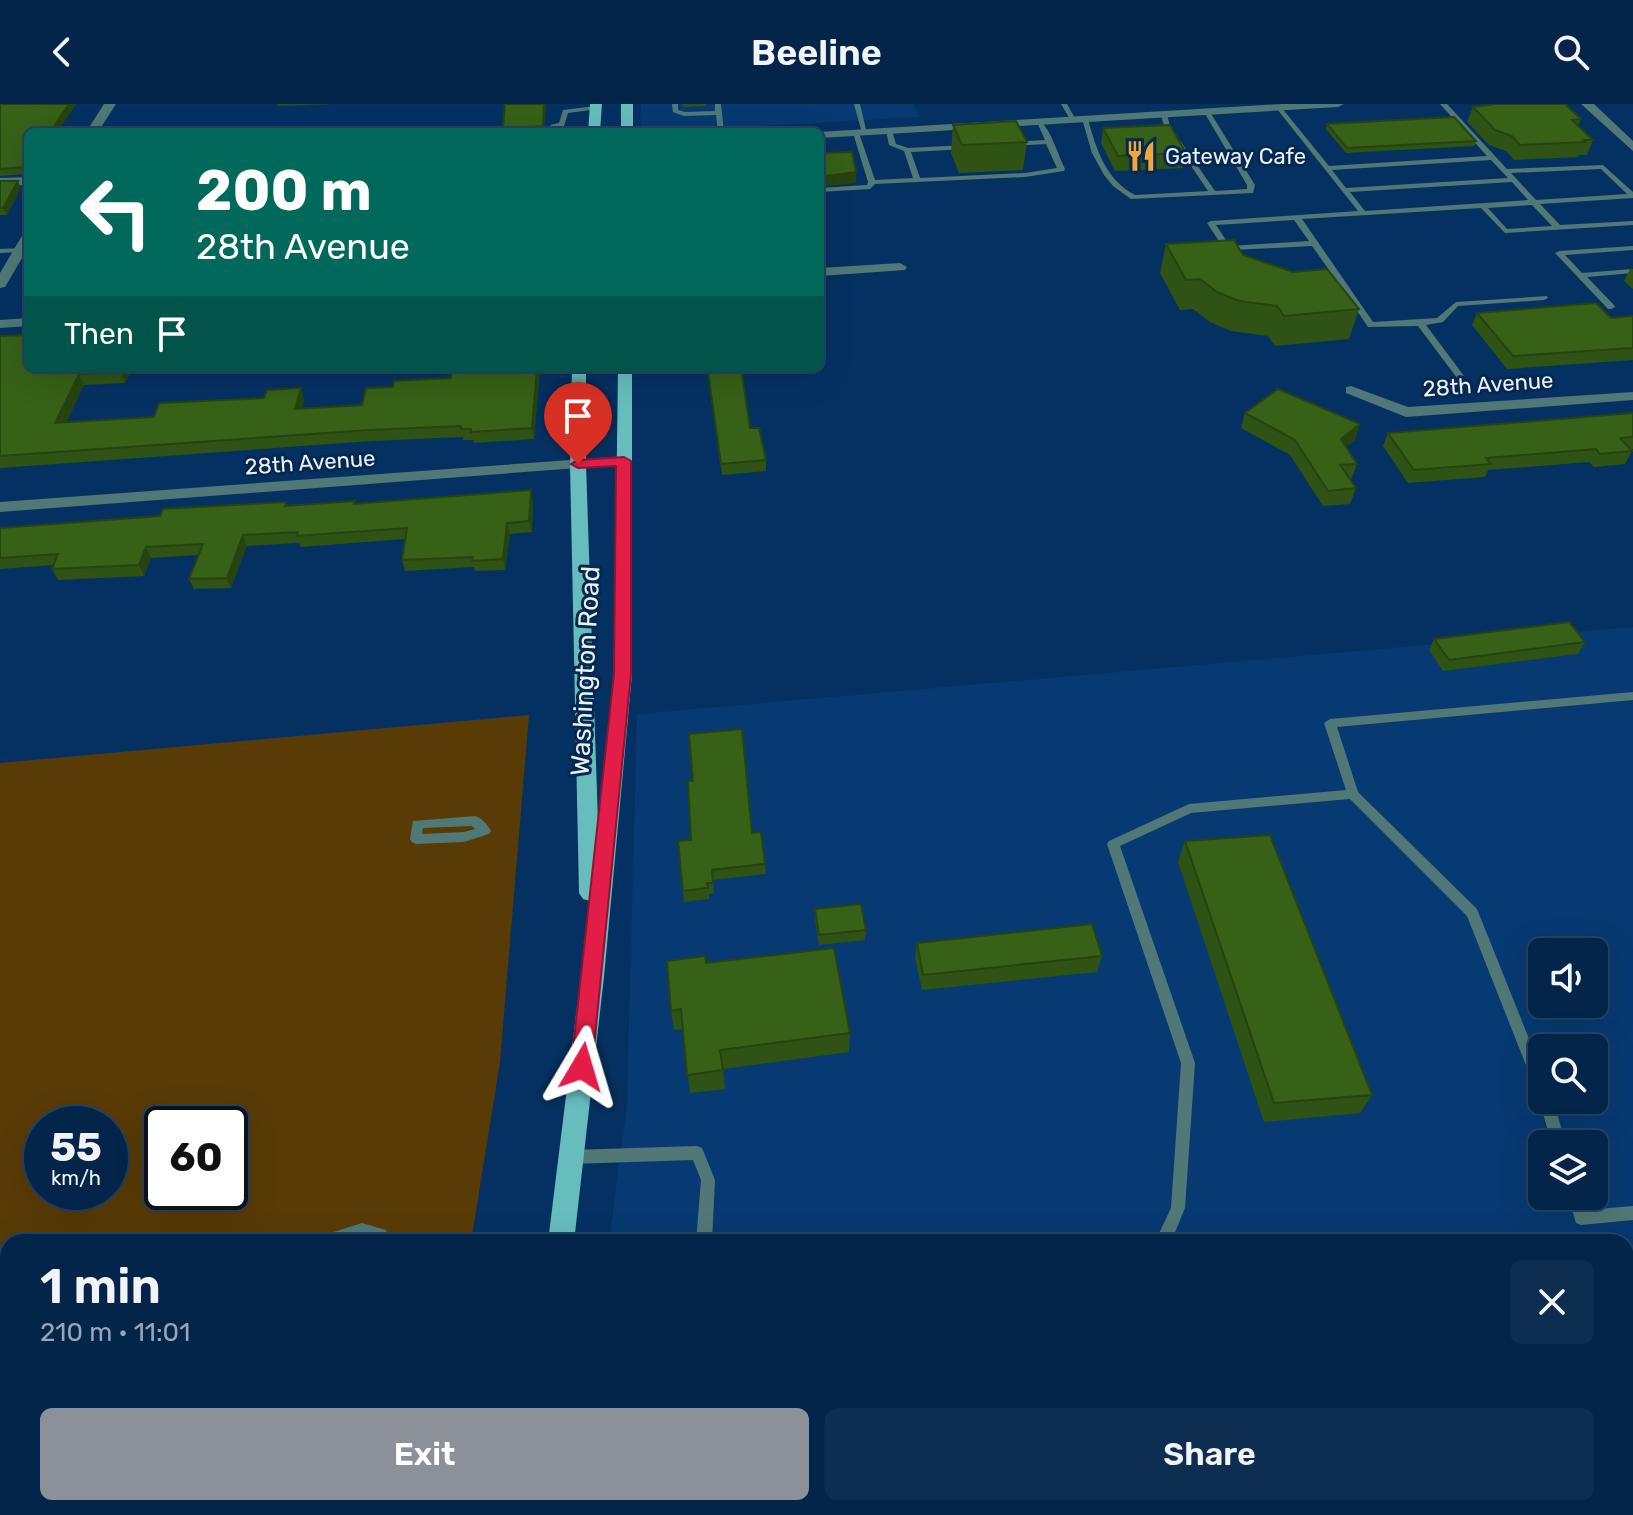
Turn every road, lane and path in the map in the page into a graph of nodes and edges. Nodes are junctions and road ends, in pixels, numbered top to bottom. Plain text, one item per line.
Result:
1 (110, 104) edge
2 (627, 104) edge
3 (675, 104) edge
4 (857, 104) edge
5 (1064, 104) edge
6 (1338, 104) edge
7 (1443, 104) edge
8 (1587, 104) edge
9 (596, 106) edge
10 (1228, 107) edge
11 (718, 108) edge
12 (1279, 108) junction
13 (1207, 112) junction
14 (1164, 115) junction
15 (1079, 120) junction
16 (1040, 122) junction
17 (553, 125) dead end
18 (95, 128) edge
19 (562, 128) edge
20 (594, 128) edge
21 (627, 128) edge
22 (720, 128) edge
23 (889, 131) junction
24 (860, 133) junction
25 (824, 135) edge
26 (1050, 142) junction
27 (1002, 145) edge
28 (971, 147) edge
29 (1633, 147) edge
30 (907, 150) junction
31 (863, 154) junction
32 (848, 155) edge
33 (1493, 158) junction
34 (1327, 168) junction
35 (1505, 171) junction
36 (917, 180) junction
37 (1514, 180) junction
38 (24, 181) edge
39 (0, 182) edge
40 (872, 182) junction
41 (824, 190) edge
42 (1345, 190) junction
43 (1212, 192) junction
44 (1633, 196) edge
45 (1533, 202) junction
46 (1482, 205) junction
47 (1362, 212) junction
48 (1296, 217) junction
49 (1633, 223) edge
50 (1557, 227) junction
51 (1315, 243) junction
52 (1228, 248) junction
53 (1633, 248) edge
54 (24, 249) edge
55 (0, 251) edge
56 (1237, 262) edge
57 (900, 267) dead end
58 (1633, 271) edge
59 (824, 272) edge
60 (1581, 275) junction
61 (0, 284) edge
62 (1347, 290) junction
63 (1319, 292) edge
64 (1544, 298) dead end
65 (1611, 307) dead end
66 (24, 322) edge
67 (1420, 323) junction
68 (0, 324) edge
69 (579, 372) edge
70 (625, 372) edge
71 (1460, 376) dead end
72 (1351, 390) dead end
73 (1633, 396) edge
74 (624, 461) junction
75 (578, 464) junction
76 (0, 507) edge
77 (1633, 696) edge
78 (1353, 794) junction
79 (485, 831) joint
80 (593, 977) junction
81 (1528, 1053) edge
82 (571, 1157) junction
83 (1579, 1210) edge
84 (1633, 1213) edge
85 (349, 1234) edge
86 (377, 1234) edge
87 (562, 1234) edge
88 (705, 1234) edge
89 (1167, 1234) edge

1 - 18 street
2 - 21 main road
3 - 11 lane
4 - 24 lane
5 - 15 lane
6 - 12 street
7 - 33 lane
8 - 29 street
9 - 19 lane
9 - 20 main road
10 - 12 street
10 - 13 street
11 - 22 lane
12 - 34 lane
13 - 14 street
13 - 43 lane
14 - 15 street
14 - 43 lane
15 - 16 street
15 - 43 lane
16 - 23 street
16 - 26 lane
17 - 19 lane
23 - 24 street
23 - 30 lane
24 - 25 street
24 - 31 lane
26 - 27 lane
26 - 36 lane
28 - 30 lane
30 - 36 lane
31 - 32 lane
31 - 40 lane
33 - 34 lane
33 - 35 lane
34 - 42 lane
35 - 37 lane
35 - 44 lane
36 - 40 lane
37 - 42 lane
37 - 45 lane
38 - 39 street
40 - 41 lane
42 - 47 lane
44 - 45 lane
45 - 46 lane
45 - 50 lane
46 - 47 lane
46 - 50 lane
47 - 48 lane
48 - 51 lane
48 - 52 lane
49 - 50 lane
51 - 52 lane
51 - 62 lane
52 - 56 lane
53 - 60 lane
54 - 55 lane
54 - 61 street
57 - 59 street
58 - 60 lane
60 - 65 lane
62 - 63 lane
62 - 67 lane
64 - 67 lane
66 - 68 street
67 - 71 lane
69 - 75 main road, Washington Road
70 - 74 main road, Washington Road
72 - 73 street, 28th Avenue
74 - 75 street, 28th Avenue
74 - 80 main road, Washington Road
75 - 76 street, 28th Avenue
75 - 80 main road, Washington Road
77 - 78 lane
78 - 81 lane
78 - 89 lane
79 - 79 lane
80 - 82 main road, Washington Road
82 - 87 main road, Washington Road
82 - 88 lane
83 - 84 lane
85 - 86 lane

